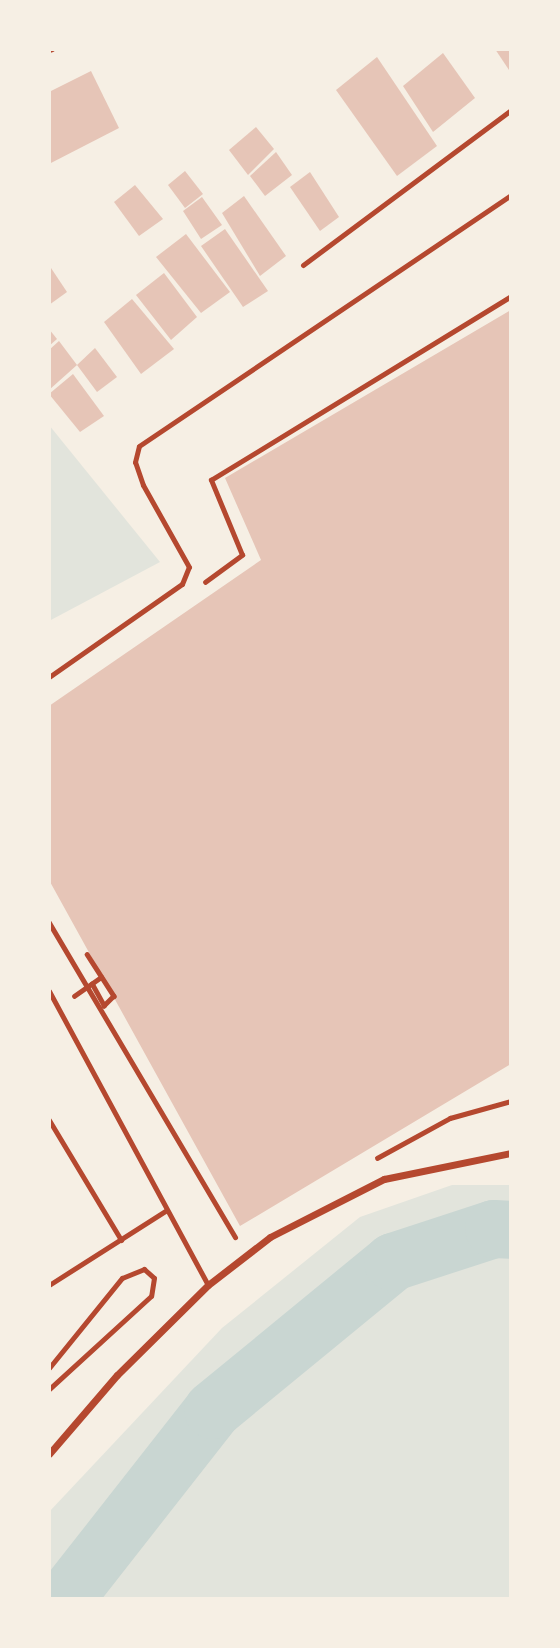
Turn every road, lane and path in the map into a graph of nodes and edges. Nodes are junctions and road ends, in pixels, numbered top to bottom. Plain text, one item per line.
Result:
1 (511, 110) edge
2 (511, 195) edge
3 (303, 265) dead end
4 (511, 296) edge
5 (197, 587) dead end
6 (49, 677) edge
7 (49, 922) edge
8 (87, 954) dead end
9 (101, 977) junction
10 (49, 991) edge
11 (511, 1101) edge
12 (49, 1120) edge
13 (511, 1153) edge
14 (369, 1163) dead end
15 (165, 1210) junction
16 (243, 1233) dead end
17 (121, 1240) junction
18 (208, 1284) junction
19 (49, 1285) edge
20 (49, 1368) edge
21 (49, 1389) edge
22 (49, 1454) edge

1 - 3 lane
2 - 6 lane
4 - 5 path
7 - 16 path
8 - 9 path
9 - 9 path
10 - 15 lane
11 - 14 path
12 - 17 lane
13 - 18 street
15 - 17 lane
15 - 18 lane
17 - 19 lane
18 - 22 street
20 - 21 lane

